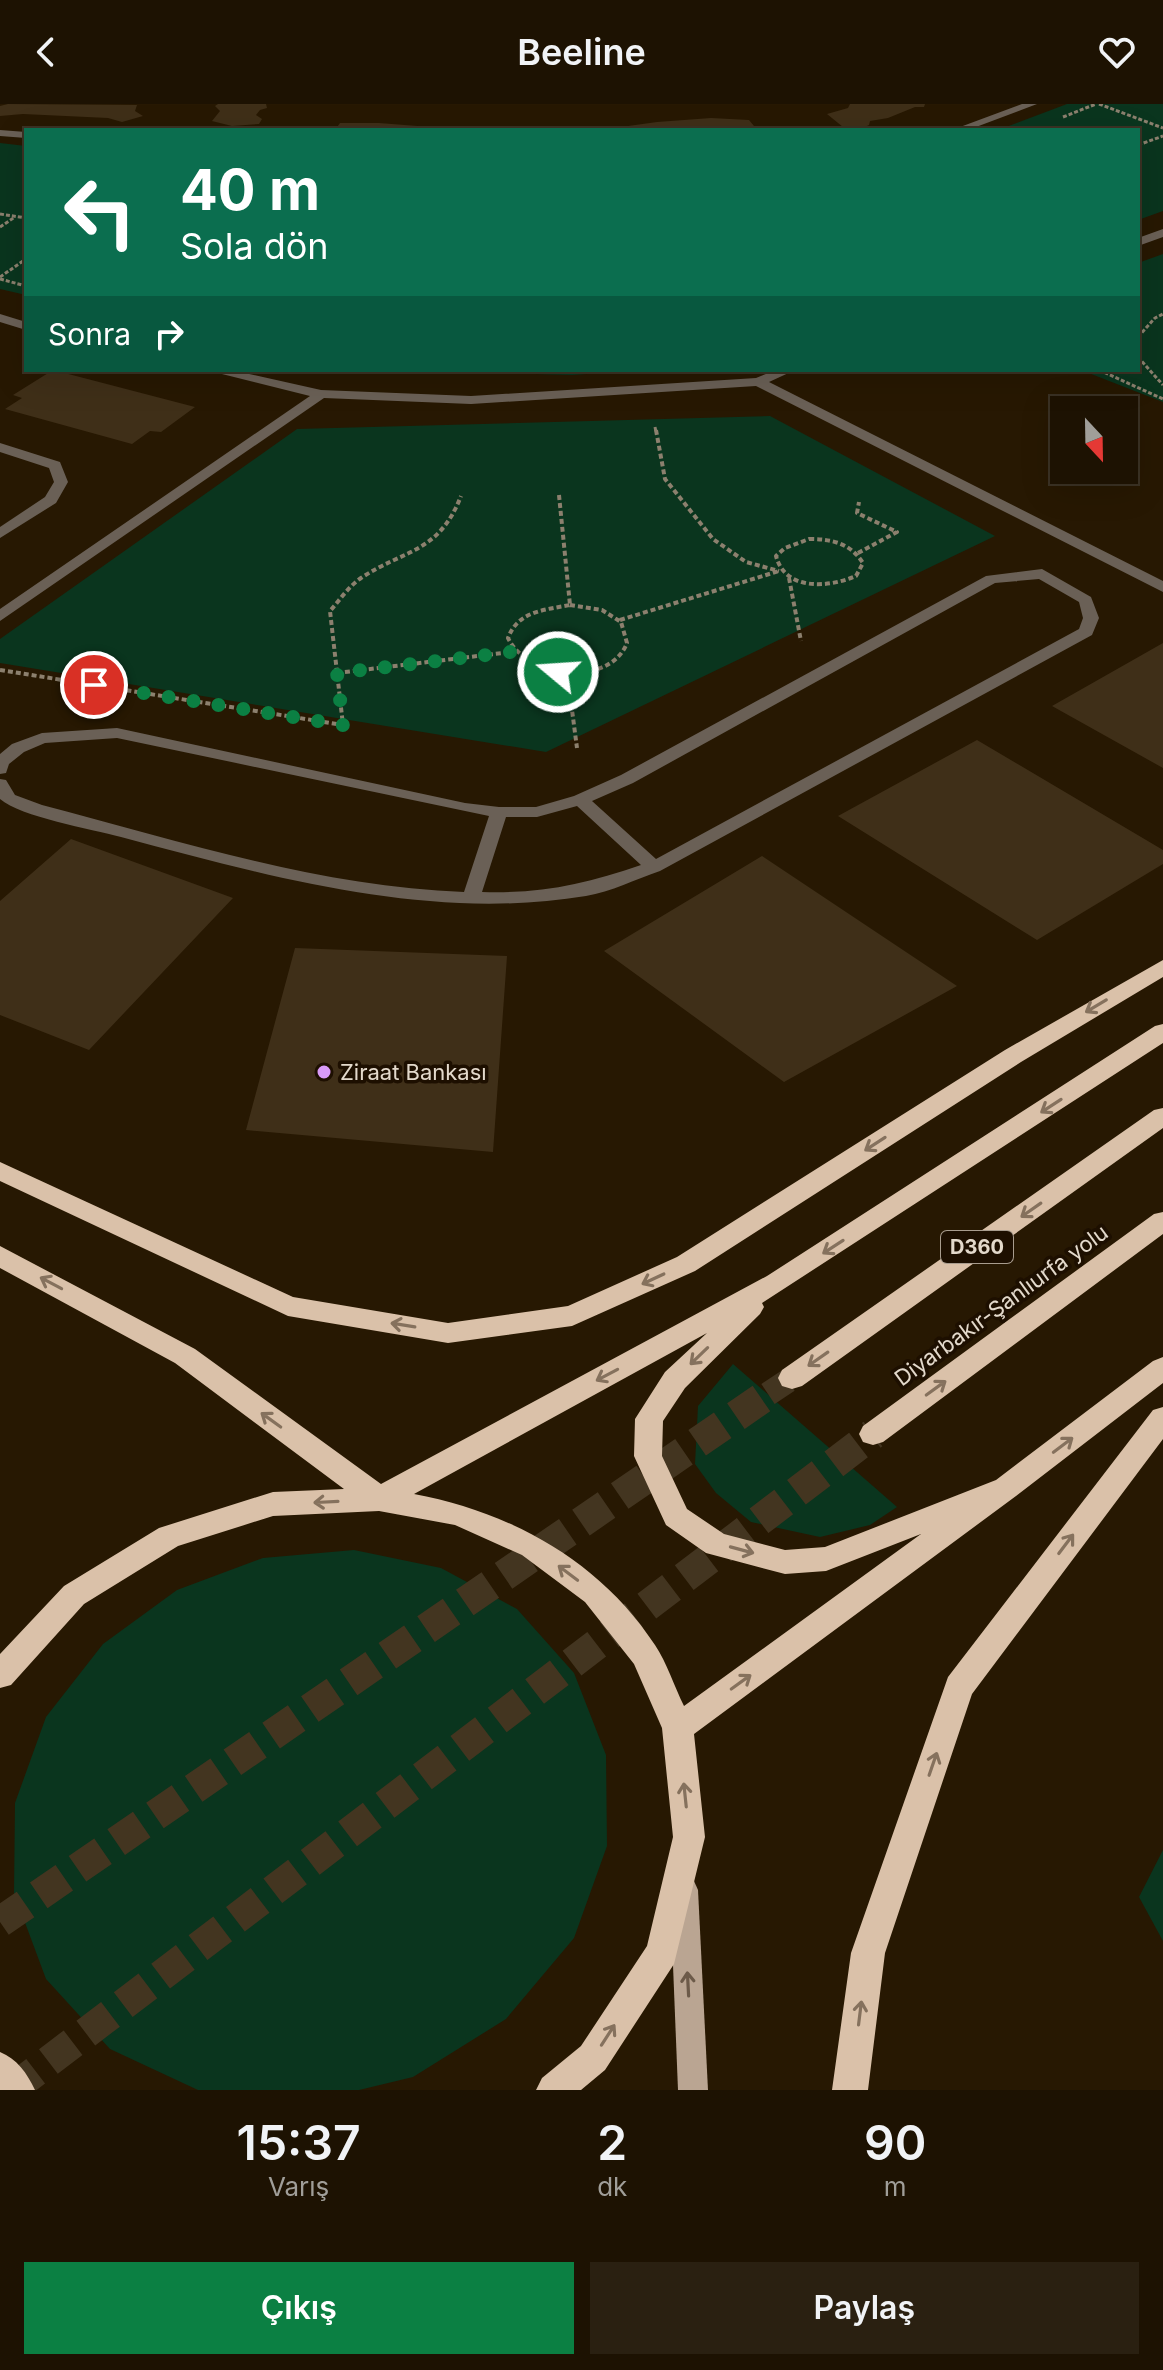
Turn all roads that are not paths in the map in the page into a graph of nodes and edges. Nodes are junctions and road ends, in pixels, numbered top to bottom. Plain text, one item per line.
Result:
1 (1032, 104) edge
2 (963, 128) edge
3 (0, 133) edge
4 (24, 135) edge
5 (1163, 233) edge
6 (1140, 241) edge
7 (0, 318) edge
8 (24, 325) edge
9 (222, 372) edge
10 (783, 372) edge
11 (758, 382) junction
12 (321, 394) junction
13 (0, 447) edge
14 (0, 534) edge
15 (1163, 587) edge
16 (0, 616) edge
17 (0, 764) edge
18 (0, 784) edge
19 (580, 800) junction
20 (499, 812) junction
21 (654, 867) junction
22 (471, 898) junction
23 (1163, 967) edge
24 (1163, 1032) edge
25 (1163, 1116) edge
26 (0, 1171) edge
27 (1163, 1221) edge
28 (0, 1256) edge
29 (776, 1283) junction
30 (1163, 1368) edge
31 (792, 1378) tunnel mouth
32 (1163, 1418) edge
33 (873, 1434) tunnel mouth
34 (1006, 1488) junction
35 (379, 1499) junction
36 (0, 1675) edge
37 (678, 1728) junction
38 (683, 1863) junction
39 (0, 2069) edge
40 (17, 2090) edge
41 (554, 2090) edge
42 (693, 2090) edge
43 (850, 2090) edge

1 - 2 street
3 - 4 street
5 - 6 street
7 - 8 street
9 - 12 street
10 - 11 street
11 - 12 street
11 - 15 street
12 - 16 street
13 - 14 street
17 - 20 street
18 - 22 street
19 - 20 street
19 - 21 street
19 - 21 street
20 - 22 street
21 - 22 street
23 -> 26 highway
24 -> 29 highway
25 -> 31 highway, D360
33 -> 27 highway, Diyarbakır-Şanlıurfa yolu
35 -> 28 highway
29 -> 34 highway
29 -> 35 highway
34 -> 30 highway
43 -> 32 highway
37 -> 34 highway
35 -> 36 highway
37 -> 35 highway
38 -> 37 highway
41 -> 38 highway
42 -> 38 main road
39 - 40 highway

